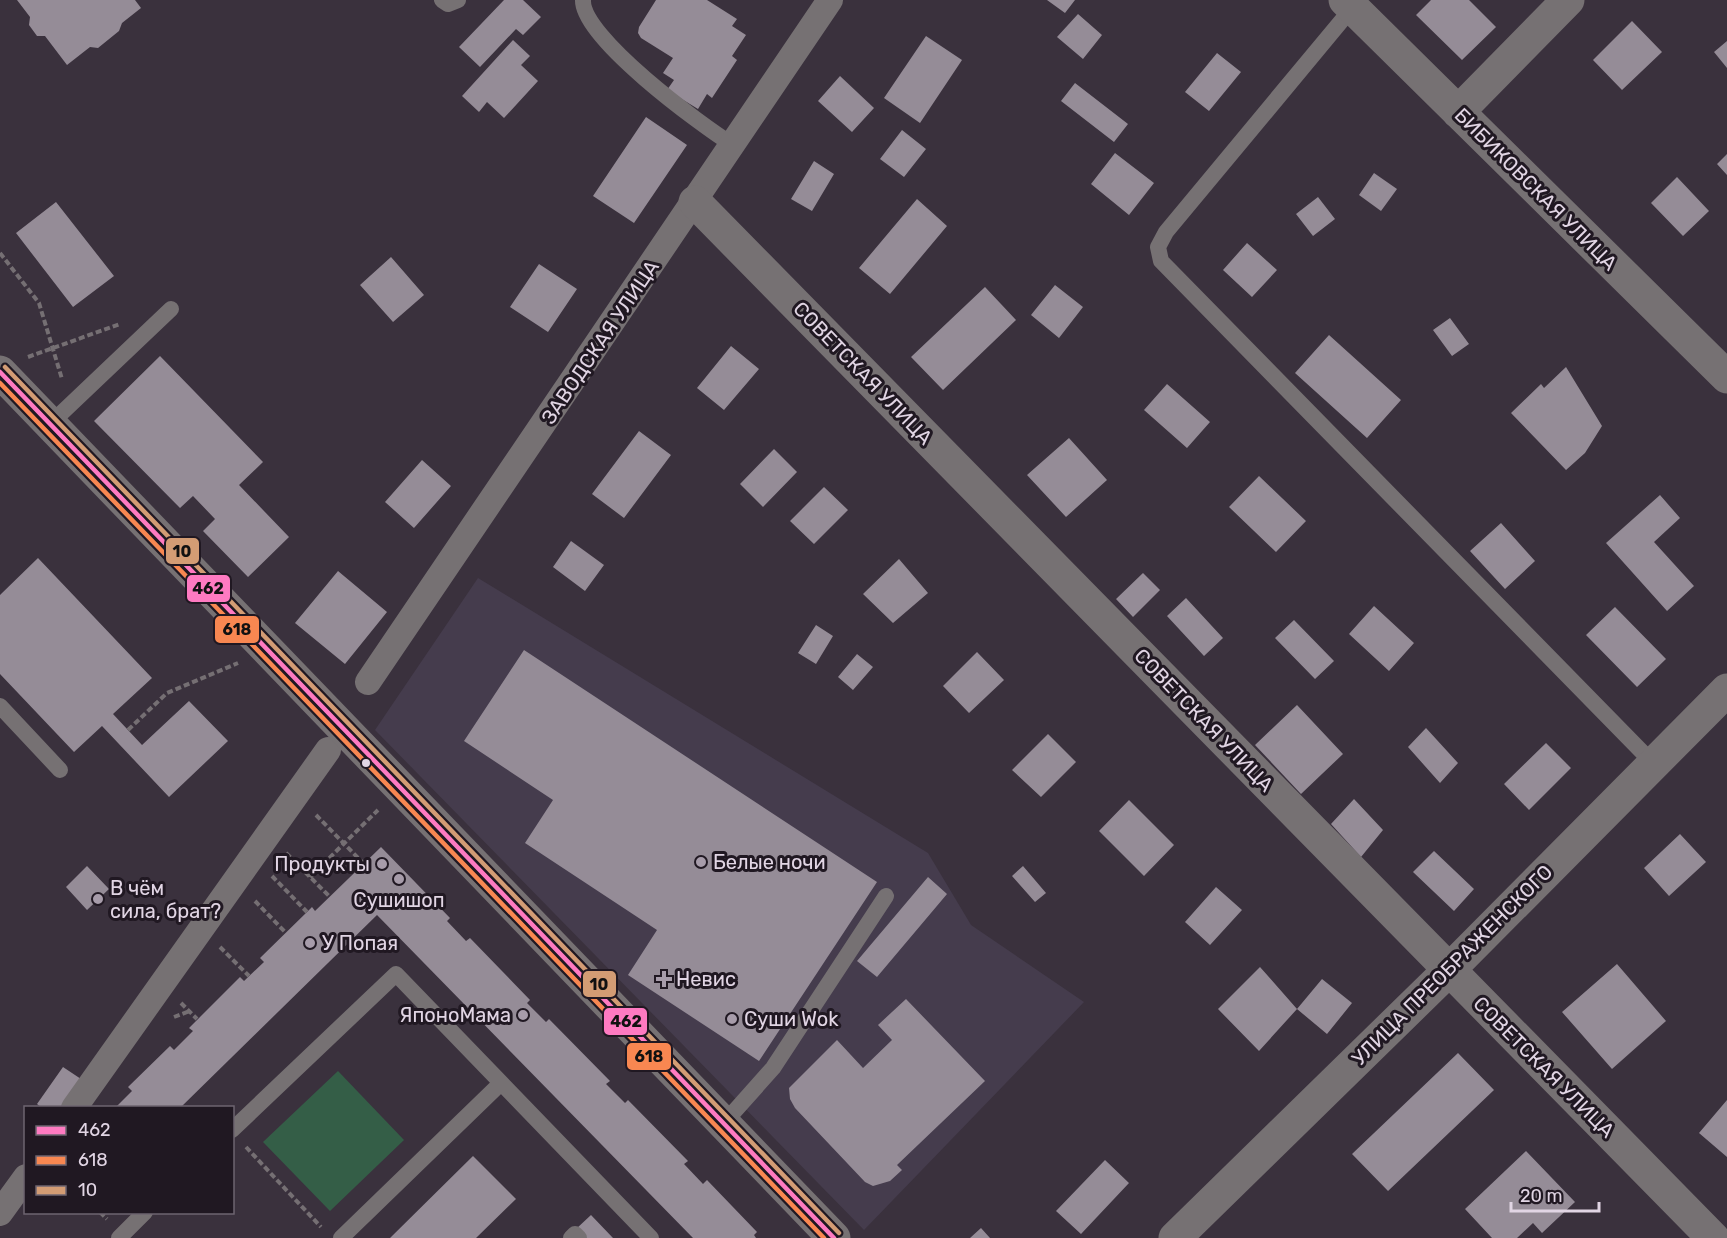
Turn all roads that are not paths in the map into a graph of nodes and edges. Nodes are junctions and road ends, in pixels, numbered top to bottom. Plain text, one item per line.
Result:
1 (442, 0) edge
2 (458, 0) edge
3 (583, 0) edge
4 (830, 0) edge
5 (1568, 0) edge
6 (1349, 4) edge
7 (1458, 112) junction
8 (733, 145) junction
9 (695, 202) junction
10 (171, 309) dead end
11 (13, 365) edge
12 (1727, 377) edge
13 (60, 415) junction
14 (368, 682) dead end
15 (1727, 690) edge
16 (0, 706) edge
17 (328, 750) dead end
18 (1653, 763) junction
19 (60, 770) dead end
20 (886, 896) dead end
21 (1449, 970) junction
22 (501, 1083) junction
23 (75, 1106) edge
24 (724, 1123) junction
25 (236, 1135) edge
26 (24, 1180) edge
27 (0, 1214) edge
28 (143, 1214) edge
29 (119, 1238) edge
30 (341, 1238) edge
31 (571, 1238) edge
32 (579, 1238) edge
33 (651, 1238) edge
34 (834, 1238) edge
35 (1175, 1238) edge
36 (1713, 1238) edge

1 - 2 lane
3 - 8 lane
4 - 8 street, ЗАВОДСКАЯ УЛИЦА
5 - 7 street
6 - 7 street, БИБИКОВСКАЯ УЛИЦА
6 - 18 lane
7 - 12 street, БИБИКОВСКАЯ УЛИЦА
8 - 9 street, ЗАВОДСКАЯ УЛИЦА
9 - 14 street, ЗАВОДСКАЯ УЛИЦА
9 - 21 street, СОВЕТСКАЯ УЛИЦА
10 - 13 lane
11 - 13 street
13 - 24 street
15 - 18 street, УЛИЦА ПРЕОБРАЖЕНСКОГО
16 - 19 lane
17 - 23 street
18 - 21 street, УЛИЦА ПРЕОБРАЖЕНСКОГО
20 - 24 lane
21 - 35 street, УЛИЦА ПРЕОБРАЖЕНСКОГО
21 - 36 street, СОВЕТСКАЯ УЛИЦА
22 - 25 lane
22 - 30 lane
22 - 33 lane
24 - 34 street
26 - 27 street
28 - 29 lane
31 - 32 lane

